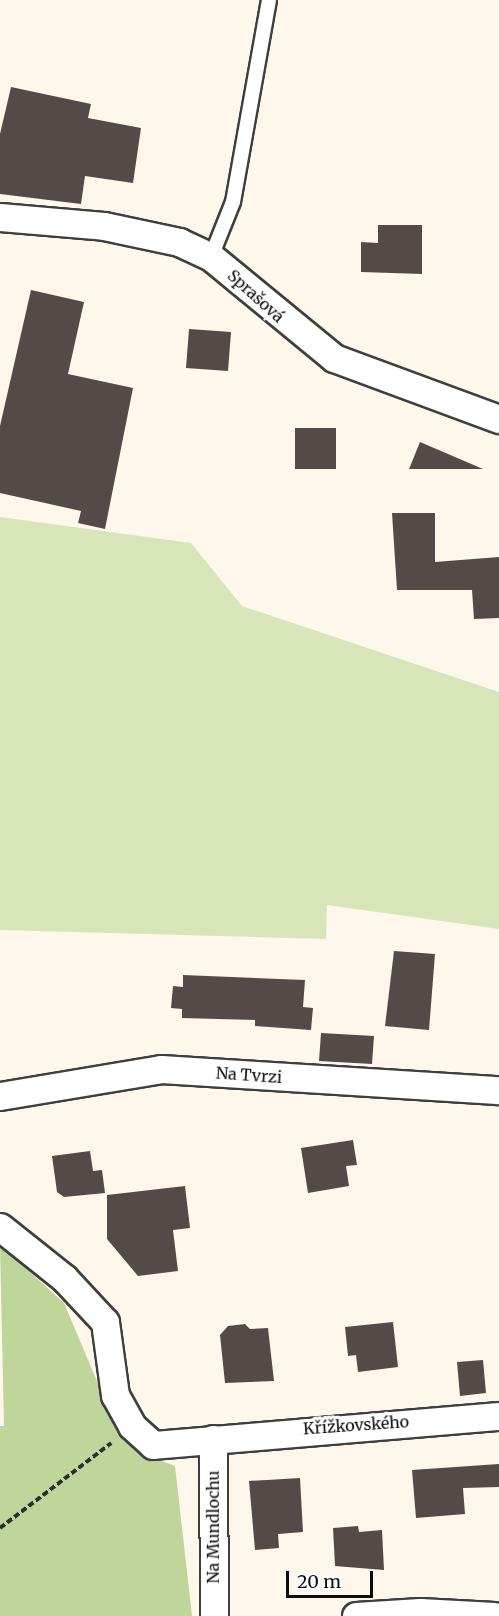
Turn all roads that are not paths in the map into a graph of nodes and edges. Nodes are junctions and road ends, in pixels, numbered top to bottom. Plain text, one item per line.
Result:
1 (269, 0) edge
2 (0, 217) edge
3 (211, 257) junction
4 (499, 419) edge
5 (499, 1090) edge
6 (0, 1096) edge
7 (0, 1227) edge
8 (499, 1416) edge
9 (213, 1439) junction
10 (214, 1616) edge
11 (356, 1616) edge
12 (494, 1616) edge

1 - 3 lane
2 - 3 street, Sprašová
3 - 4 street, Sprašová
5 - 6 street, Na Tvrzi
7 - 9 street, Křížkovského
8 - 9 street, Křížkovského
9 - 10 street, Na Mundlochu
11 - 12 street

